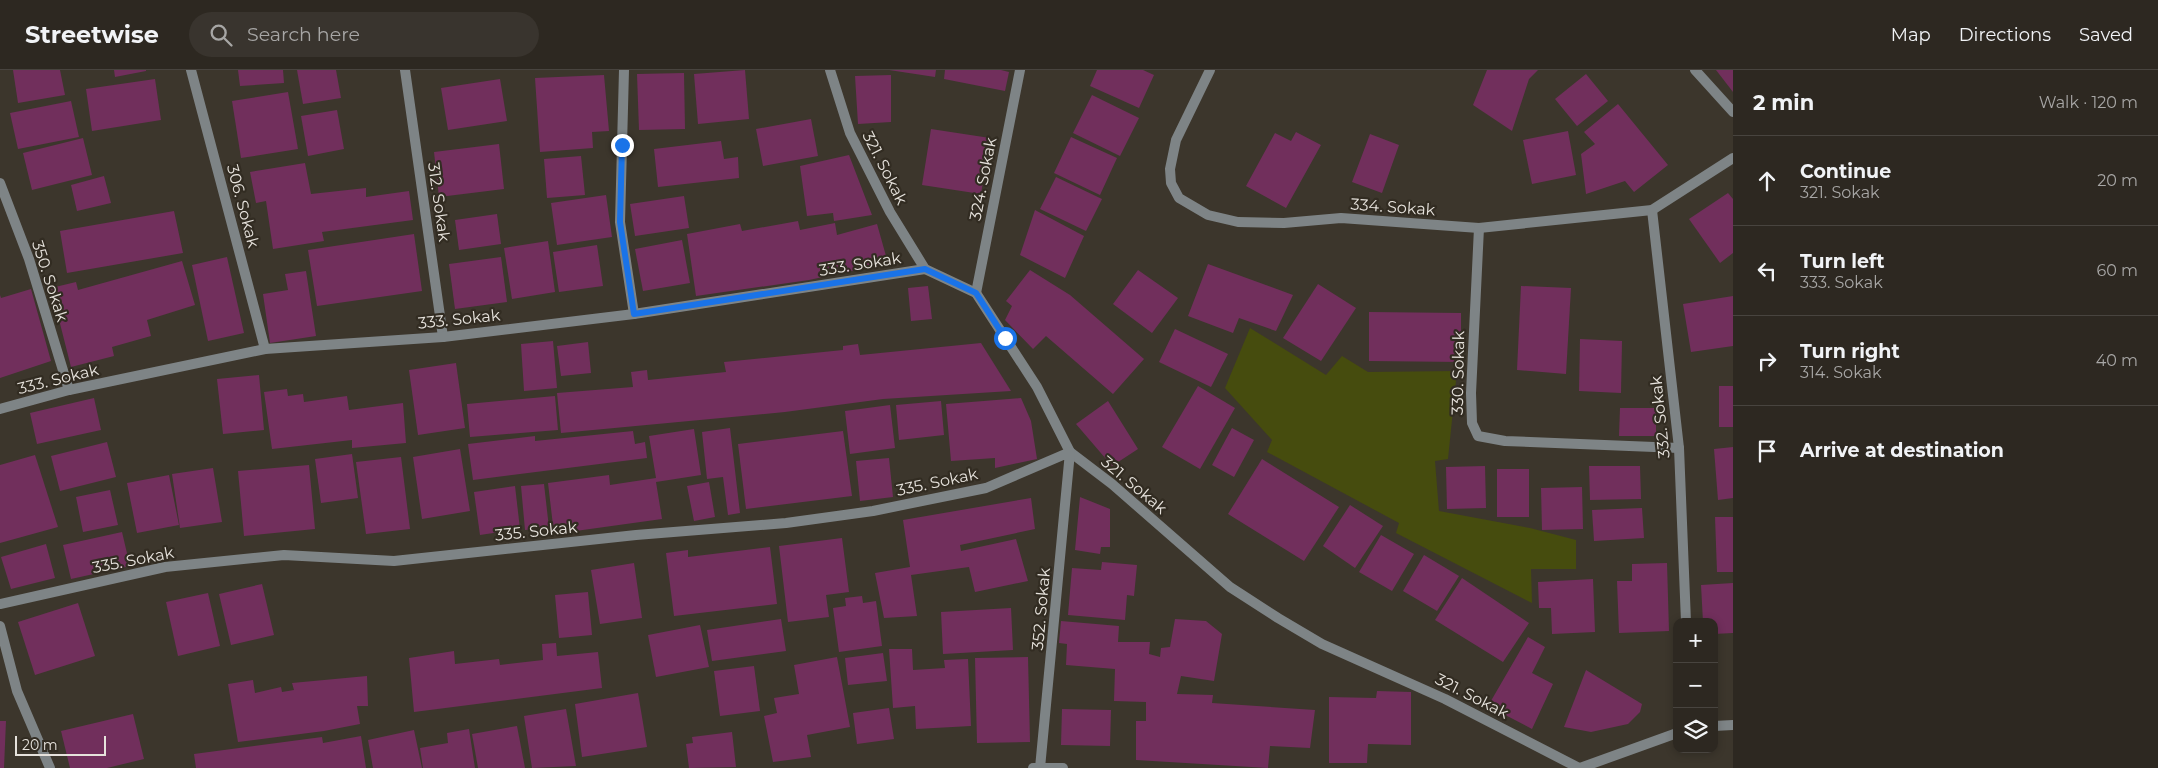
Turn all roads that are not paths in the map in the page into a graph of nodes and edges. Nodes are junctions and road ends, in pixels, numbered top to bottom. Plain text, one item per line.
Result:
1 (191, 70) edge
2 (405, 70) edge
3 (624, 70) edge
4 (830, 70) edge
5 (1020, 70) edge
6 (1210, 70) edge
7 (1695, 70) edge
8 (1733, 112) edge
9 (1733, 158) edge
10 (0, 183) edge
11 (1652, 210) junction
12 (1479, 228) junction
13 (925, 269) junction
14 (976, 293) junction
15 (634, 314) junction
16 (443, 337) junction
17 (265, 349) junction
18 (69, 390) junction
19 (0, 410) edge
20 (1679, 448) junction
21 (1070, 452) junction
22 (0, 604) edge
23 (1686, 618) edge
24 (0, 626) edge
25 (1733, 725) edge
26 (1718, 726) edge
27 (1673, 735) edge
28 (50, 768) edge
29 (1033, 768) edge
30 (1047, 768) edge
31 (1063, 768) edge
32 (1580, 768) edge

1 - 17 street, 306. Sokak
2 - 16 street, 312. Sokak
3 - 15 street
4 - 13 street, 321. Sokak
5 - 14 street, 324. Sokak
6 - 12 street, 334. Sokak
7 - 8 street
9 - 11 street, 334. Sokak
10 - 18 street, 350. Sokak
11 - 12 street, 334. Sokak
11 - 20 street, 332. Sokak
12 - 20 street, 330. Sokak
13 - 14 street
13 - 15 street, 333. Sokak
14 - 21 street, 321. Sokak
15 - 16 street, 333. Sokak
16 - 17 street, 333. Sokak
17 - 18 street, 333. Sokak
18 - 19 street, 333. Sokak
20 - 23 street, 332. Sokak
21 - 22 street, 335. Sokak
21 - 30 street, 352. Sokak
21 - 32 street, 321. Sokak
24 - 28 street
25 - 26 street
27 - 32 street
29 - 30 street
30 - 31 street

